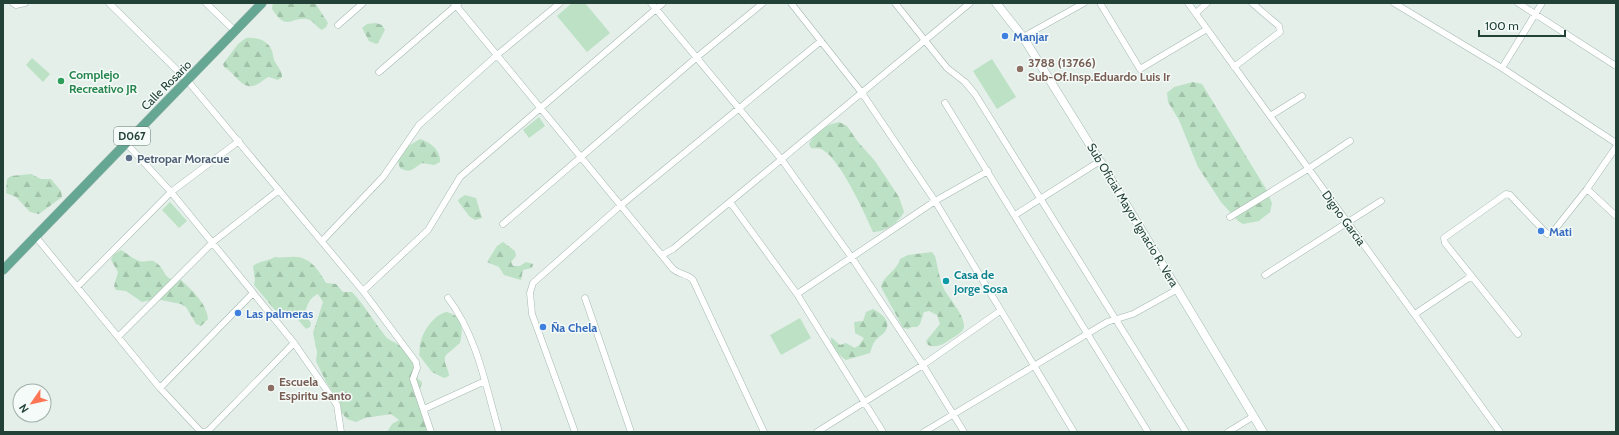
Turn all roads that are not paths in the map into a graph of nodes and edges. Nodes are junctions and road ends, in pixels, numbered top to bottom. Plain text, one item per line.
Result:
1 (13, 3) edge
2 (25, 3) edge
3 (109, 3) edge
4 (206, 3) edge
5 (262, 3) edge
6 (363, 3) edge
7 (560, 3) edge
8 (651, 3) edge
9 (663, 3) edge
10 (763, 3) edge
11 (790, 3) edge
12 (895, 3) edge
13 (970, 3) edge
14 (996, 3) edge
15 (1084, 3) edge
16 (1100, 3) edge
17 (1188, 3) edge
18 (1207, 3) edge
19 (1252, 3) edge
20 (1394, 3) edge
21 (1518, 3) edge
22 (1542, 3) edge
23 (456, 4) edge
24 (656, 9) junction
25 (1196, 13) junction
26 (1536, 14) junction
27 (338, 25) dead end
28 (1208, 29) junction
29 (235, 31) junction
30 (1022, 37) junction
31 (925, 40) junction
32 (821, 41) junction
33 (497, 55) junction
34 (696, 58) junction
35 (1616, 66) edge
36 (1234, 67) junction
37 (1502, 68) junction
38 (380, 72) dead end
39 (188, 80) junction
40 (862, 93) junction
41 (1302, 96) dead end
42 (945, 103) dead end
43 (540, 107) junction
44 (738, 109) junction
45 (1270, 116) junction
46 (1350, 140) dead end
47 (126, 142) junction
48 (239, 142) junction
49 (1616, 143) edge
50 (1616, 147) edge
51 (581, 157) junction
52 (782, 160) junction
53 (1100, 161) junction
54 (1308, 169) junction
55 (988, 171) junction
56 (279, 190) junction
57 (1587, 190) junction
58 (171, 192) junction
59 (1041, 199) junction
60 (935, 201) junction
61 (1381, 201) dead end
62 (730, 202) junction
63 (620, 206) junction
64 (1015, 215) junction
65 (1616, 216) edge
66 (1230, 217) dead end
67 (1347, 222) junction
68 (503, 224) dead end
69 (36, 237) junction
70 (322, 241) junction
71 (213, 242) junction
72 (662, 255) junction
73 (852, 258) junction
74 (3, 270) edge
75 (1265, 275) dead end
76 (1470, 277) junction
77 (78, 286) junction
78 (1178, 288) junction
79 (363, 291) junction
80 (253, 293) junction
81 (797, 294) junction
82 (448, 298) dead end
83 (585, 298) dead end
84 (1000, 311) junction
85 (1415, 314) junction
86 (1115, 320) junction
87 (1088, 334) junction
88 (1518, 334) dead end
89 (118, 337) junction
90 (294, 343) junction
91 (923, 365) junction
92 (1034, 365) junction
93 (485, 381) junction
94 (160, 388) junction
95 (864, 402) junction
96 (424, 409) junction
97 (953, 414) junction
98 (1254, 416) junction
99 (202, 432) edge
100 (341, 432) edge
101 (431, 432) edge
102 (499, 432) edge
103 (575, 432) edge
104 (630, 432) edge
105 (764, 432) edge
106 (817, 432) edge
107 (883, 432) edge
108 (924, 432) edge
109 (964, 432) edge
110 (1074, 432) edge
111 (1148, 432) edge
112 (1186, 432) edge
113 (1228, 432) edge
114 (1263, 432) edge
115 (1500, 432) edge

1 - 2 street
3 - 39 street
4 - 29 street
5 - 29 main road, Calle Rosario / D067
6 - 27 street
7 - 33 street
8 - 24 street
9 - 24 street
10 - 34 street
11 - 32 street
12 - 31 street
13 - 31 street
14 - 30 street, Sub Oficial Mayor Ignacio R. Vera
15 - 30 street
16 - 28 street
17 - 25 street, Digno Garcia
18 - 25 street
19 - 36 street
20 - 37 street
21 - 26 street
22 - 26 street
23 - 33 street
23 - 38 street
24 - 34 street
24 - 43 street
25 - 28 street, Digno Garcia
26 - 35 street
26 - 37 street
28 - 36 street, Digno Garcia
29 - 39 main road, Calle Rosario / D067
30 - 53 street, Sub Oficial Mayor Ignacio R. Vera
31 - 40 street
31 - 59 street
32 - 40 street
32 - 44 street
33 - 43 street
33 - 70 street
34 - 44 street
34 - 51 street
36 - 45 street, Digno Garcia
37 - 49 street
39 - 47 main road, Calle Rosario / D067
39 - 48 street
40 - 52 street
40 - 60 street
41 - 45 street
42 - 55 street
43 - 51 street
43 - 79 street
44 - 52 street
44 - 63 street
45 - 54 street, Digno Garcia
46 - 54 street
47 - 58 street
47 - 69 main road, Calle Rosario / D067
48 - 56 street
48 - 58 street
50 - 57 street
51 - 63 street
51 - 68 street
52 - 62 street
52 - 73 street
53 - 59 street
53 - 78 street, Sub Oficial Mayor Ignacio R. Vera
54 - 66 street
54 - 67 street, Digno Garcia
55 - 60 street
55 - 64 street
56 - 70 street
56 - 71 street
57 - 65 street
57 - 76 street
58 - 71 street
58 - 77 street
59 - 64 street
59 - 86 street
60 - 73 street
60 - 84 street
61 - 67 street
62 - 72 street
62 - 81 street
63 - 72 street
63 - 103 street
64 - 87 street
67 - 75 street
67 - 85 street, Digno Garcia
69 - 74 main road, Calle Rosario / D067
69 - 77 street
70 - 79 street
71 - 80 street
71 - 89 street
72 - 105 street
73 - 81 street
73 - 91 street
76 - 85 street
76 - 88 street
77 - 89 street
78 - 86 street
78 - 98 street, Sub Oficial Mayor Ignacio R. Vera
79 - 96 street
80 - 90 street
80 - 94 street
81 - 95 street
82 - 93 street
83 - 104 street
84 - 91 street
84 - 92 street
85 - 115 street, Digno Garcia
86 - 87 street
86 - 112 street
87 - 92 street
87 - 111 street
89 - 94 street
90 - 99 street
90 - 100 street
91 - 95 street
91 - 97 street
92 - 97 street
92 - 110 street
93 - 96 street
93 - 102 street
94 - 99 street
95 - 106 street
95 - 107 street
96 - 101 street
97 - 108 street
97 - 109 street
98 - 113 street
98 - 114 street, Sub Oficial Mayor Ignacio R. Vera

